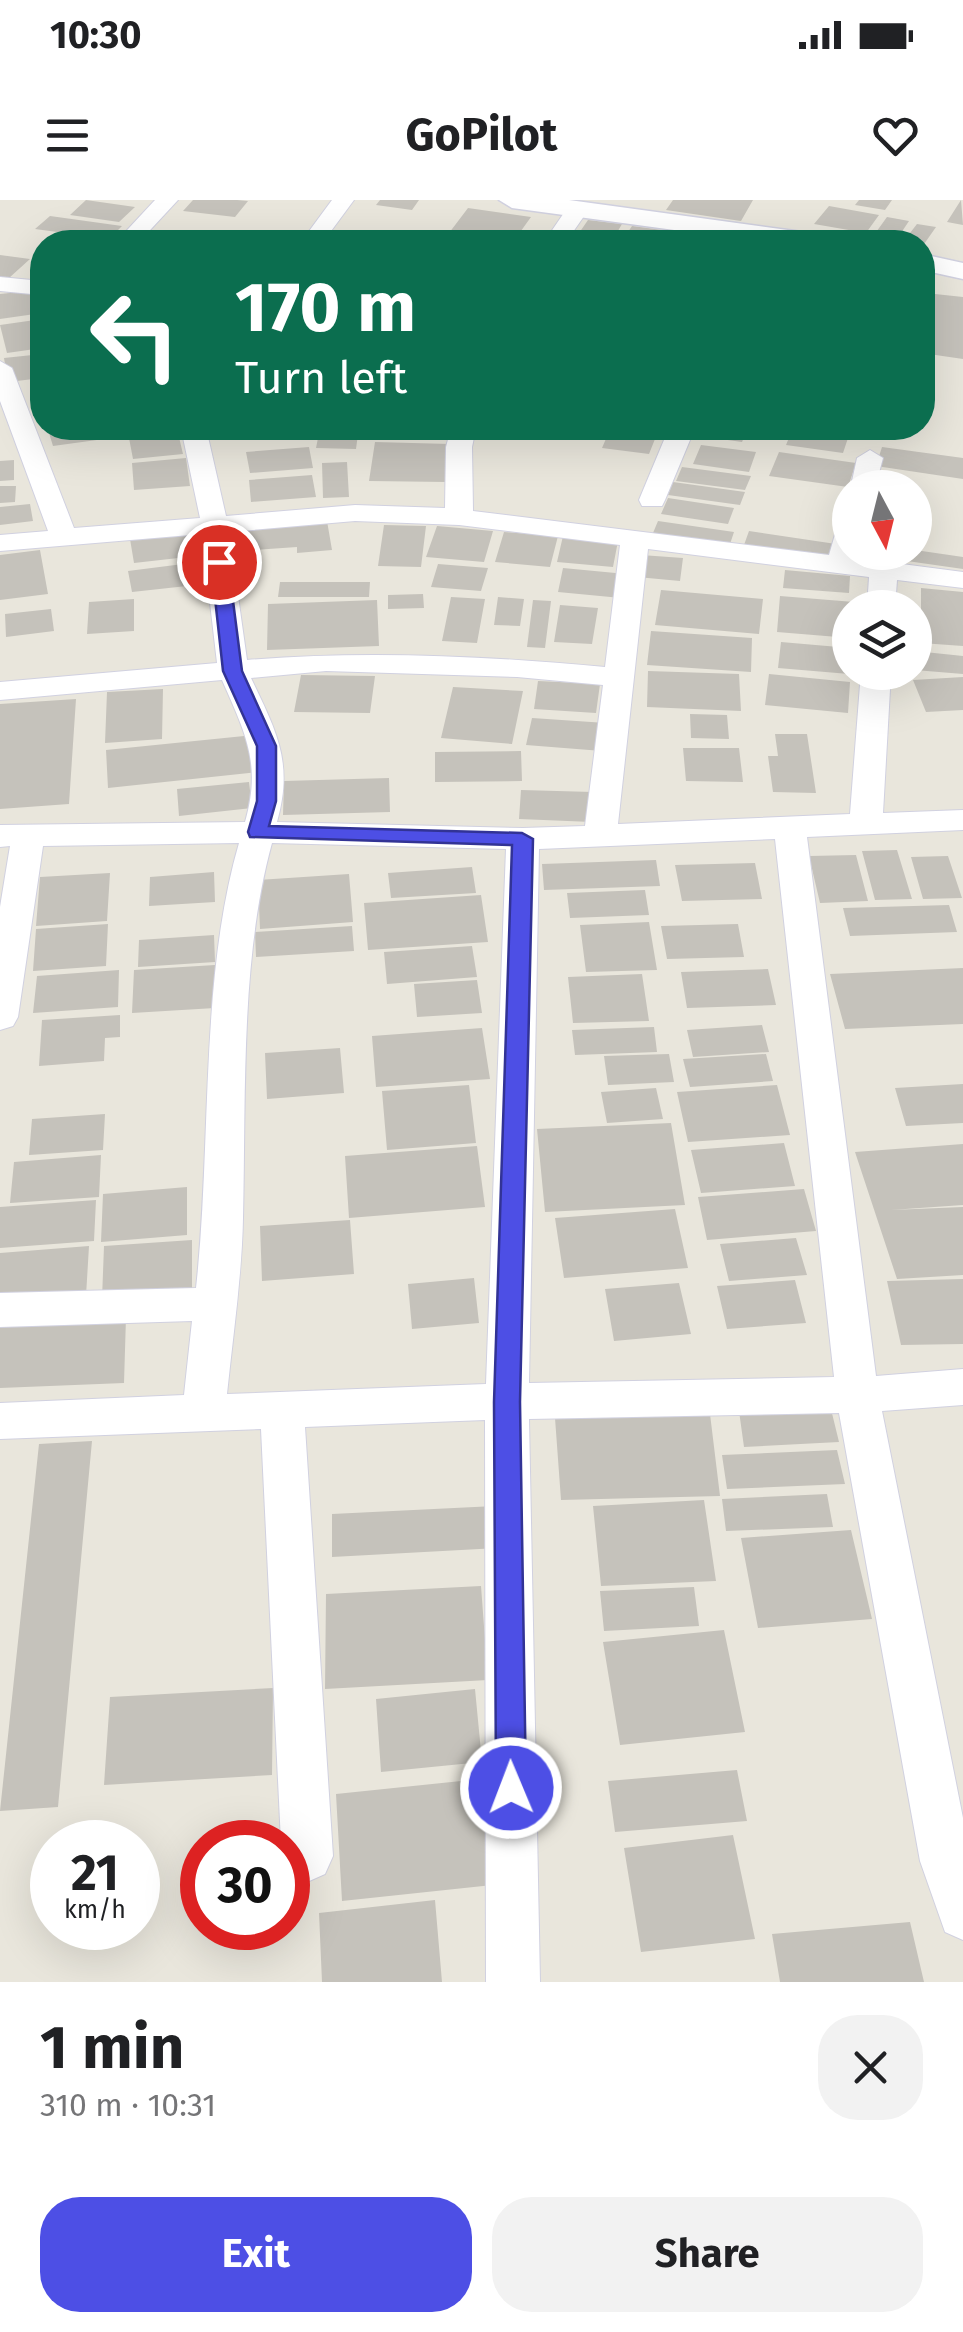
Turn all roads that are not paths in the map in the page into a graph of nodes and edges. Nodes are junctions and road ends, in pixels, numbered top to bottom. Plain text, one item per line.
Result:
1 (167, 200) edge
2 (343, 200) edge
3 (512, 200) edge
4 (578, 209) junction
5 (138, 230) edge
6 (321, 230) edge
7 (563, 230) edge
8 (756, 230) edge
9 (935, 265) edge
10 (963, 270) edge
11 (0, 284) edge
12 (30, 287) edge
13 (0, 368) edge
14 (196, 440) edge
15 (461, 440) edge
16 (677, 440) edge
17 (870, 458) dead end
18 (867, 470) edge
19 (652, 500) dead end
20 (458, 517) junction
21 (215, 526) junction
22 (635, 539) junction
23 (65, 540) junction
24 (0, 543) edge
25 (832, 564) edge
26 (884, 570) joint
27 (963, 580) edge
28 (882, 590) edge
29 (232, 671) junction
30 (619, 677) junction
31 (875, 690) edge
32 (0, 691) edge
33 (963, 820) edge
34 (866, 823) junction
35 (790, 829) junction
36 (258, 832) junction
37 (14, 836) edge
38 (600, 836) junction
39 (522, 839) junction
40 (0, 1016) edge
41 (215, 1304) junction
42 (0, 1310) edge
43 (963, 1387) edge
44 (857, 1394) junction
45 (507, 1402) junction
46 (282, 1410) junction
47 (204, 1414) junction
48 (0, 1422) edge
49 (305, 1820) edge
50 (963, 1914) edge
51 (513, 1982) edge

1 - 5 street
2 - 6 street
3 - 4 street
4 - 7 street
4 - 8 street
9 - 10 street
11 - 12 street
13 - 23 street
14 - 21 street
15 - 20 street
16 - 19 street
17 - 18 street
20 - 21 street
20 - 22 street
21 - 23 street
21 - 29 street
22 - 25 street
22 - 30 street
23 - 24 street
26 - 27 street
26 - 28 street
29 - 30 street
29 - 32 street
29 - 36 street
30 - 38 street
31 - 34 street
33 - 34 street
34 - 35 street
35 - 38 street
35 - 44 street
36 - 37 street
36 - 39 street
36 - 41 street
37 - 40 street
38 - 39 street
39 - 45 street
41 - 42 street
41 - 47 street
43 - 44 street
44 - 45 street
44 - 50 street
45 - 46 street
45 - 51 street
46 - 47 street
46 - 49 street
47 - 48 street

